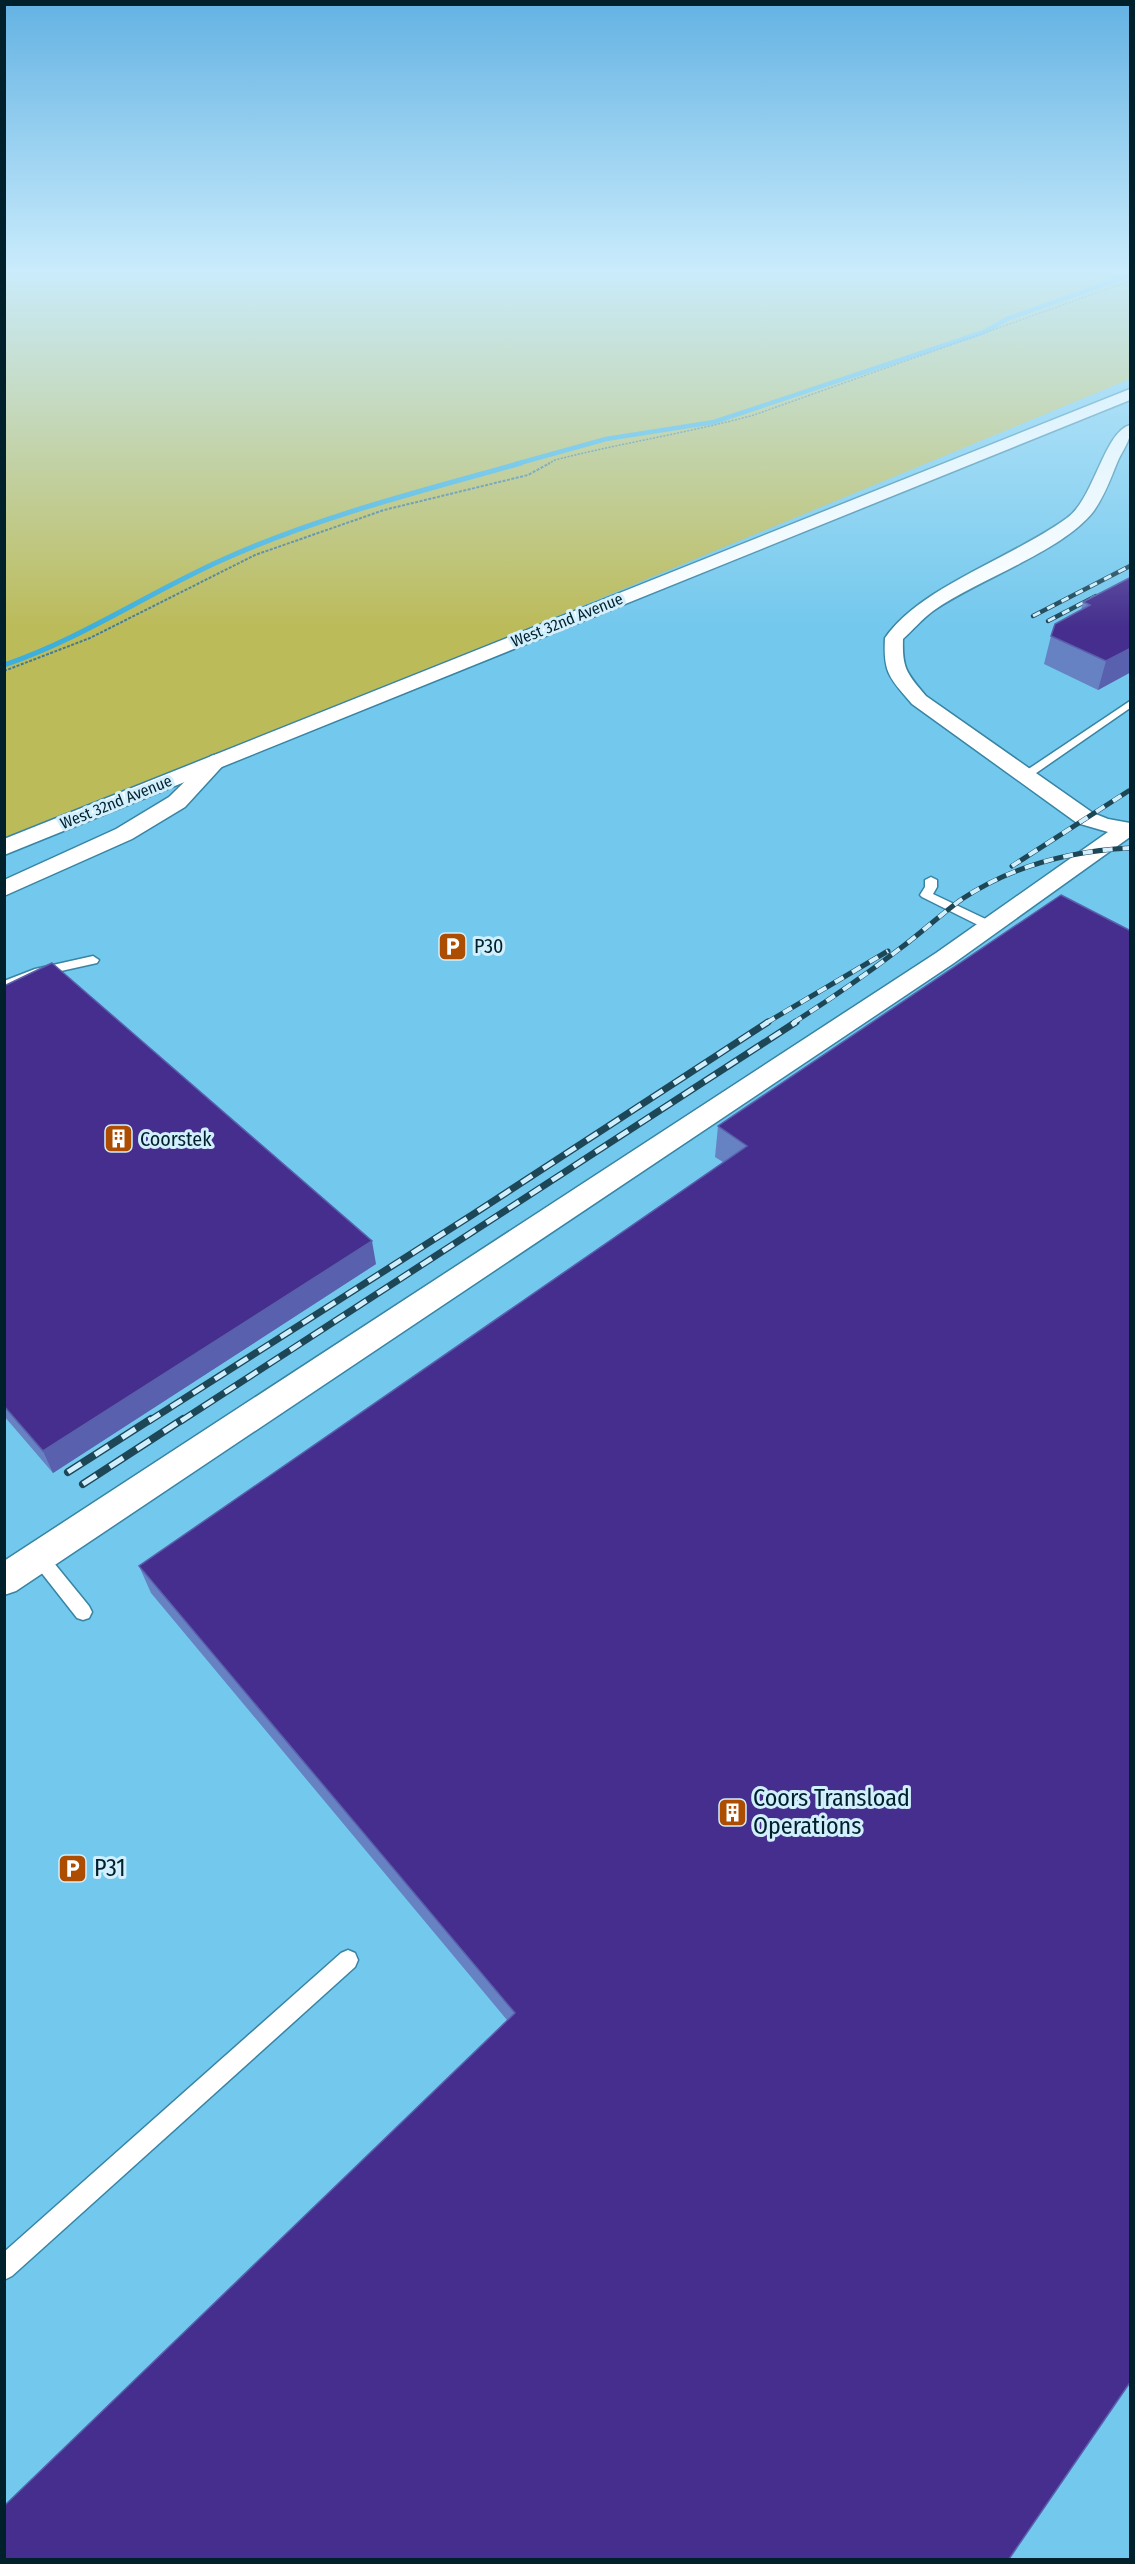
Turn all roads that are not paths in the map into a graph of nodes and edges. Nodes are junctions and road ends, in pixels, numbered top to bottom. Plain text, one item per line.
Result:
1 (1131, 394) edge
2 (1131, 430) edge
3 (1131, 704) edge
4 (218, 760) junction
5 (1024, 776) junction
6 (1129, 830) edge
7 (4, 848) edge
8 (931, 880) dead end
9 (4, 889) edge
10 (990, 926) junction
11 (93, 960) dead end
12 (4, 986) edge
13 (39, 1557) junction
14 (4, 1580) edge
15 (83, 1612) dead end
16 (348, 1960) dead end
17 (4, 2268) edge

1 - 4 street, West 32nd Avenue
2 - 5 street
3 - 5 lane
4 - 7 street, West 32nd Avenue
4 - 9 street
5 - 6 street
6 - 10 street
8 - 10 lane
10 - 13 street
11 - 12 lane
13 - 14 street
13 - 15 lane
16 - 17 lane

